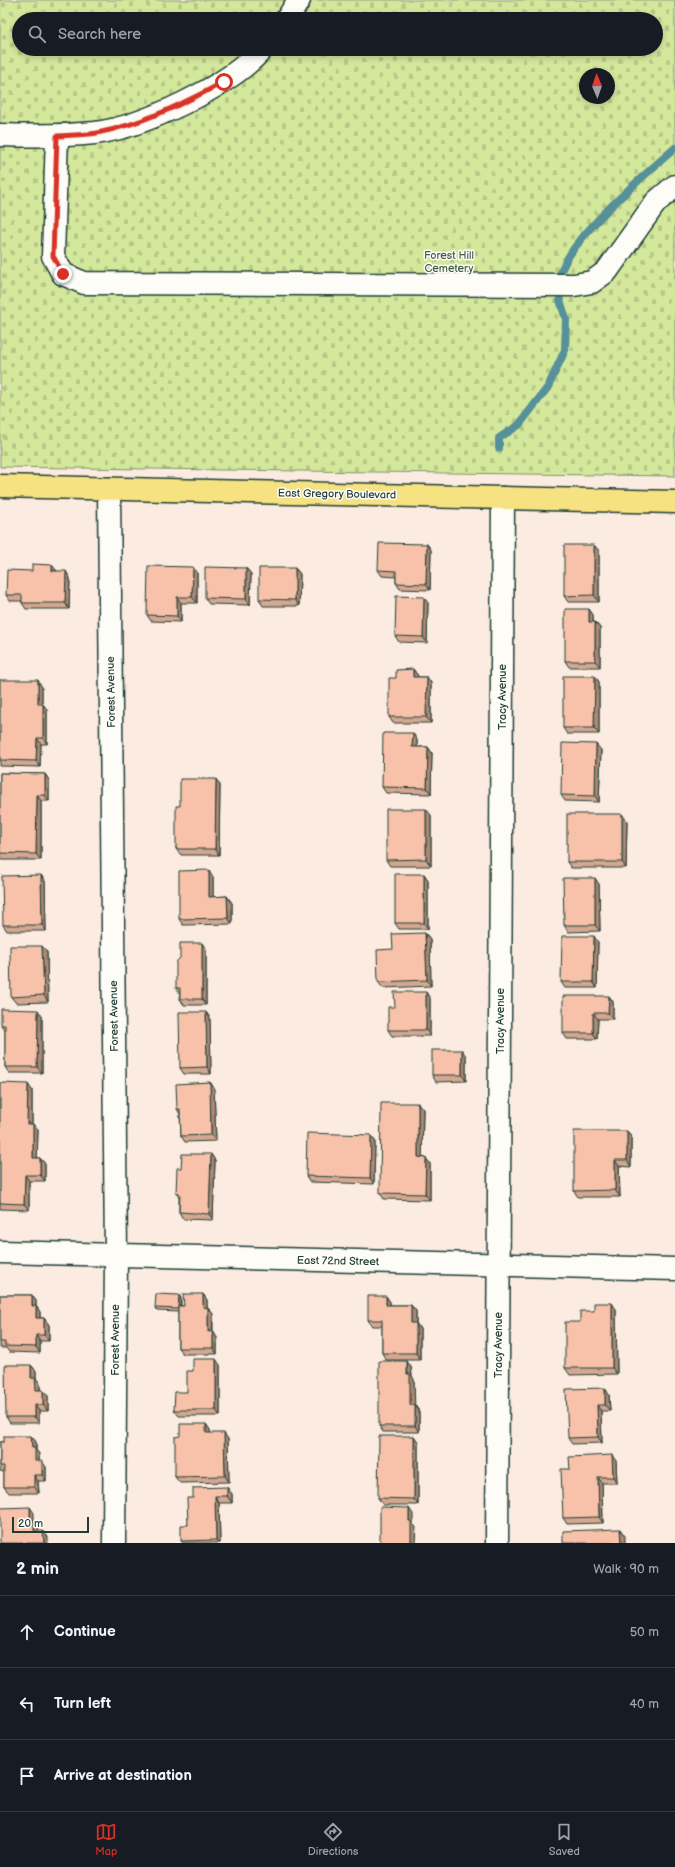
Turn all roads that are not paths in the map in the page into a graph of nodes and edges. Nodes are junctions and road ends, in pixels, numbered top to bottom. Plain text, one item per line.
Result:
1 (299, 0) edge
2 (291, 12) edge
3 (254, 56) edge
4 (0, 135) edge
5 (57, 136) junction
6 (675, 186) edge
7 (0, 486) edge
8 (109, 489) junction
9 (504, 498) junction
10 (675, 502) edge
11 (0, 1252) edge
12 (116, 1255) junction
13 (498, 1265) junction
14 (675, 1269) edge
15 (114, 1543) edge
16 (498, 1543) edge

1 - 2 street
3 - 5 street
4 - 5 street
5 - 6 street
7 - 8 main road, East Gregory Boulevard
8 - 9 main road, East Gregory Boulevard
8 - 12 street, Forest Avenue
9 - 10 main road, East Gregory Boulevard
9 - 13 street, Tracy Avenue
11 - 12 street, East 72nd Street
12 - 13 street, East 72nd Street
12 - 15 street, Forest Avenue
13 - 14 street, East 72nd Street
13 - 16 street, Tracy Avenue

